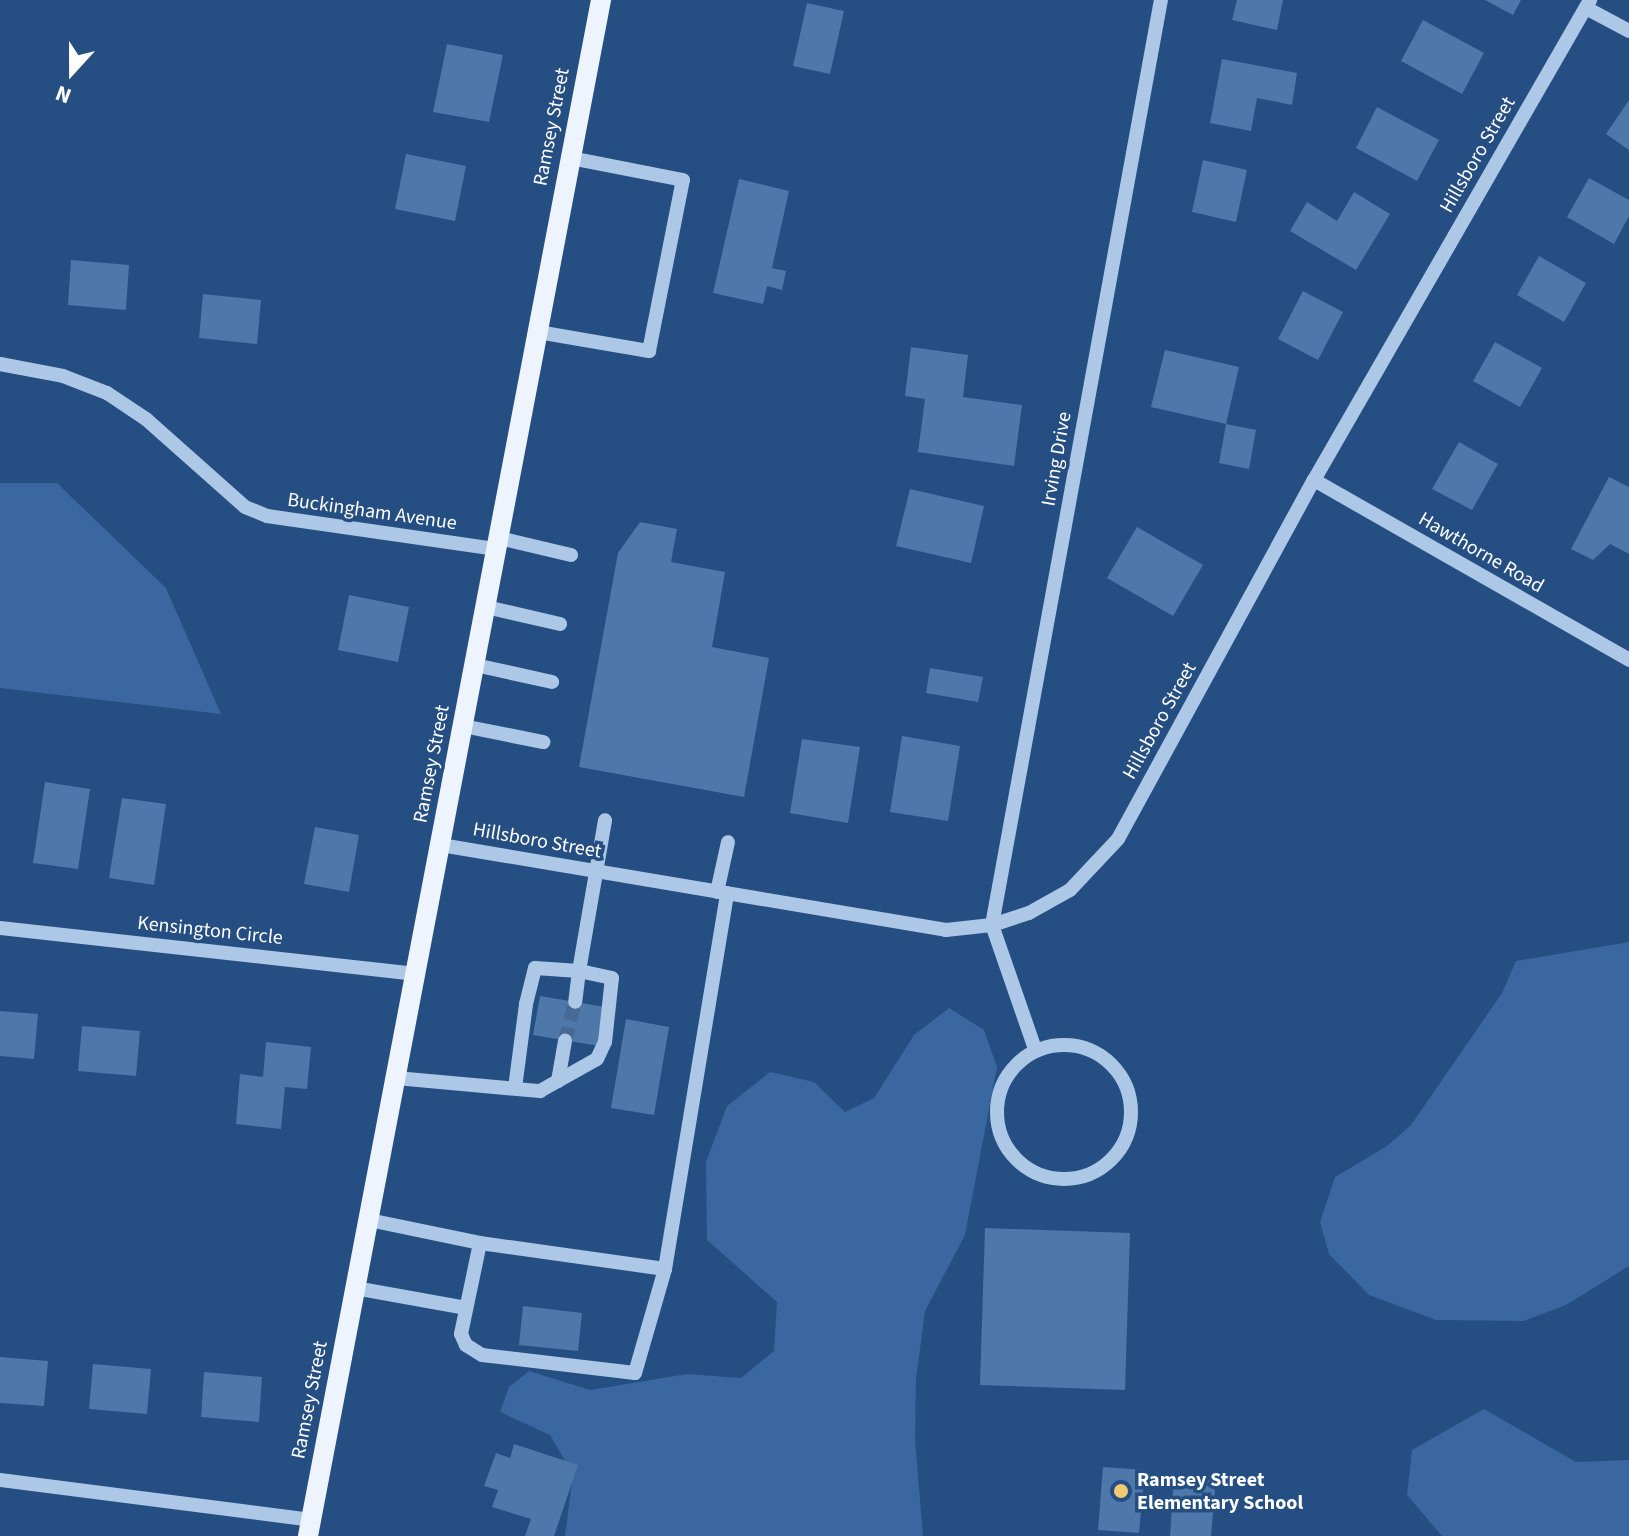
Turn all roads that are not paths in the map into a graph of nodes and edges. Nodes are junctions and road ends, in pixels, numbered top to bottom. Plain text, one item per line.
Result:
1 (601, 0) edge
2 (1161, 0) edge
3 (1588, 4) edge
4 (1629, 31) edge
5 (571, 158) junction
6 (538, 332) junction
7 (0, 364) edge
8 (1314, 480) junction
9 (498, 544) junction
10 (571, 555) dead end
11 (486, 607) junction
12 (560, 624) dead end
13 (1629, 660) edge
14 (475, 665) junction
15 (552, 682) dead end
16 (463, 726) junction
17 (543, 742) dead end
18 (605, 820) dead end
19 (728, 842) dead end
20 (441, 845) junction
21 (596, 871) junction
22 (722, 892) junction
23 (992, 925) junction
24 (0, 928) edge
25 (579, 971) junction
26 (416, 974) junction
27 (575, 1002) tunnel mouth
28 (565, 1041) tunnel mouth
29 (1035, 1049) junction
30 (396, 1078) junction
31 (558, 1081) junction
32 (515, 1088) junction
33 (369, 1220) junction
34 (480, 1243) junction
35 (665, 1269) junction
36 (355, 1288) junction
37 (466, 1308) junction
38 (0, 1480) edge
39 (310, 1528) edge

1 - 5 main road, Ramsey Street
2 - 23 street, Irving Drive
3 - 4 street
3 - 8 street, Hillsboro Street
5 - 6 main road, Ramsey Street
5 - 6 street
6 - 9 main road, Ramsey Street
7 - 9 street, Buckingham Avenue
8 - 13 street, Hawthorne Road
8 - 23 street, Hillsboro Street
9 - 10 street, Buckingham Avenue
9 - 11 main road, Ramsey Street
11 - 12 street
11 - 14 main road, Ramsey Street
14 - 15 street
14 - 16 main road, Ramsey Street
16 - 17 street
16 - 20 main road, Ramsey Street
18 - 21 street
19 - 22 street
20 - 21 street, Hillsboro Street
20 - 26 main road, Ramsey Street
21 - 22 street, Hillsboro Street
21 - 25 street
22 - 23 street, Hillsboro Street
22 - 35 street
23 - 29 street
24 - 26 street, Kensington Circle
25 - 27 street
25 - 31 street
25 - 32 street
26 - 30 main road, Ramsey Street
28 - 31 street
29 - 29 street
30 - 32 street
30 - 33 main road, Ramsey Street
31 - 32 street
33 - 34 street
33 - 36 main road, Ramsey Street
34 - 35 street
34 - 37 street
35 - 37 street
36 - 37 street
36 - 39 main road, Ramsey Street
38 - 39 street

